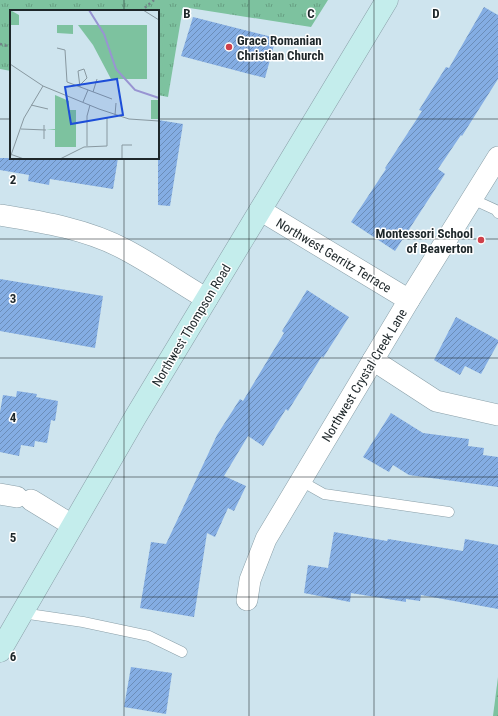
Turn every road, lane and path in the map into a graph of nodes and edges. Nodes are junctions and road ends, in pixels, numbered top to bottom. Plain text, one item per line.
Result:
1 (154, 0) edge
2 (386, 0) edge
3 (142, 10) edge
4 (0, 44) edge
5 (10, 47) edge
6 (498, 157) edge
7 (472, 199) junction
8 (260, 210) junction
9 (497, 211) edge
10 (0, 215) edge
11 (207, 300) junction
12 (409, 300) junction
13 (373, 360) junction
14 (498, 416) edge
15 (301, 481) junction
16 (16, 497) edge
17 (449, 512) dead end
18 (72, 525) junction
19 (247, 600) dead end
20 (22, 613) junction
21 (0, 652) edge
22 (182, 652) dead end

1 - 3 path
2 - 8 street, Northwest Thompson Road
4 - 5 path
6 - 7 street, Northwest Crystal Creek Lane
7 - 9 lane
7 - 12 street, Northwest Crystal Creek Lane
8 - 11 street, Northwest Thompson Road
8 - 12 street, Northwest Gerritz Terrace
10 - 11 street
11 - 18 street, Northwest Thompson Road
12 - 13 street, Northwest Crystal Creek Lane
13 - 14 street
13 - 15 street, Northwest Crystal Creek Lane
15 - 17 lane
15 - 19 street, Northwest Crystal Creek Lane
16 - 18 street
18 - 20 street, Northwest Thompson Road
20 - 21 street, Northwest Thompson Road
20 - 22 lane

